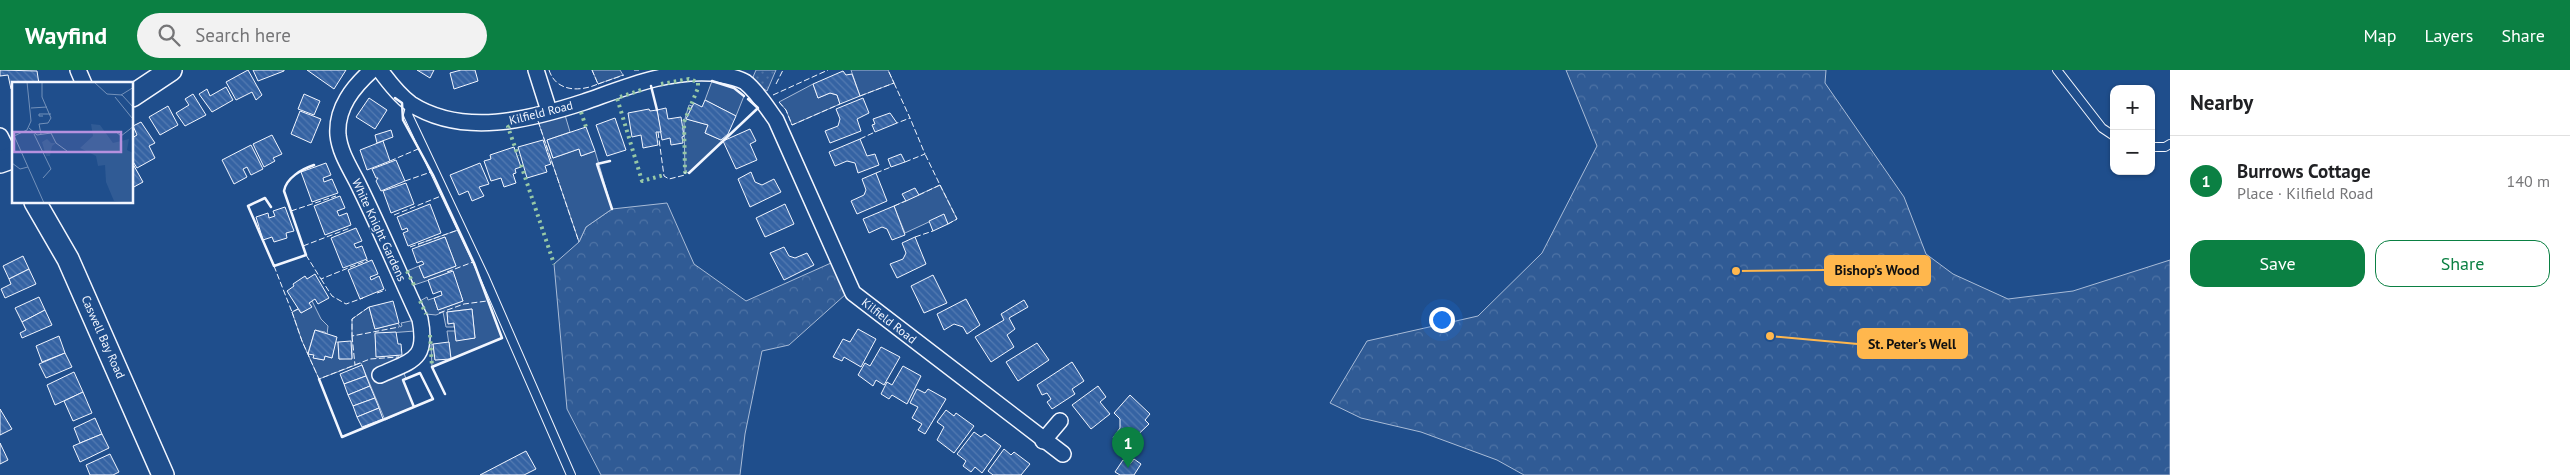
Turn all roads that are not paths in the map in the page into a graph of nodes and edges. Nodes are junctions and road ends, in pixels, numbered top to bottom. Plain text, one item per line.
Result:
1 (78, 70) edge
2 (171, 70) edge
3 (372, 70) edge
4 (380, 70) edge
5 (536, 70) edge
6 (2057, 70) edge
7 (746, 76) edge
8 (83, 82) edge
9 (134, 95) edge
10 (411, 103) junction
11 (550, 111) junction
12 (2110, 133) edge
13 (0, 136) edge
14 (2170, 144) edge
15 (2155, 147) edge
16 (10, 160) edge
17 (36, 204) edge
18 (380, 375) dead end
19 (1060, 421) dead end
20 (1043, 441) junction
21 (1063, 454) dead end
22 (163, 475) edge
23 (572, 475) edge

1 - 8 street
2 - 9 street
3 - 18 street, White Knight Gardens
4 - 10 street, Kilfield Road
5 - 11 street
6 - 12 lane
7 - 11 street, Kilfield Road
7 - 20 street, Kilfield Road
10 - 11 street, Kilfield Road
10 - 23 lane
13 - 16 street
14 - 15 lane
17 - 22 street, Caswell Bay Road
19 - 20 street
20 - 21 street, Kilfield Road

